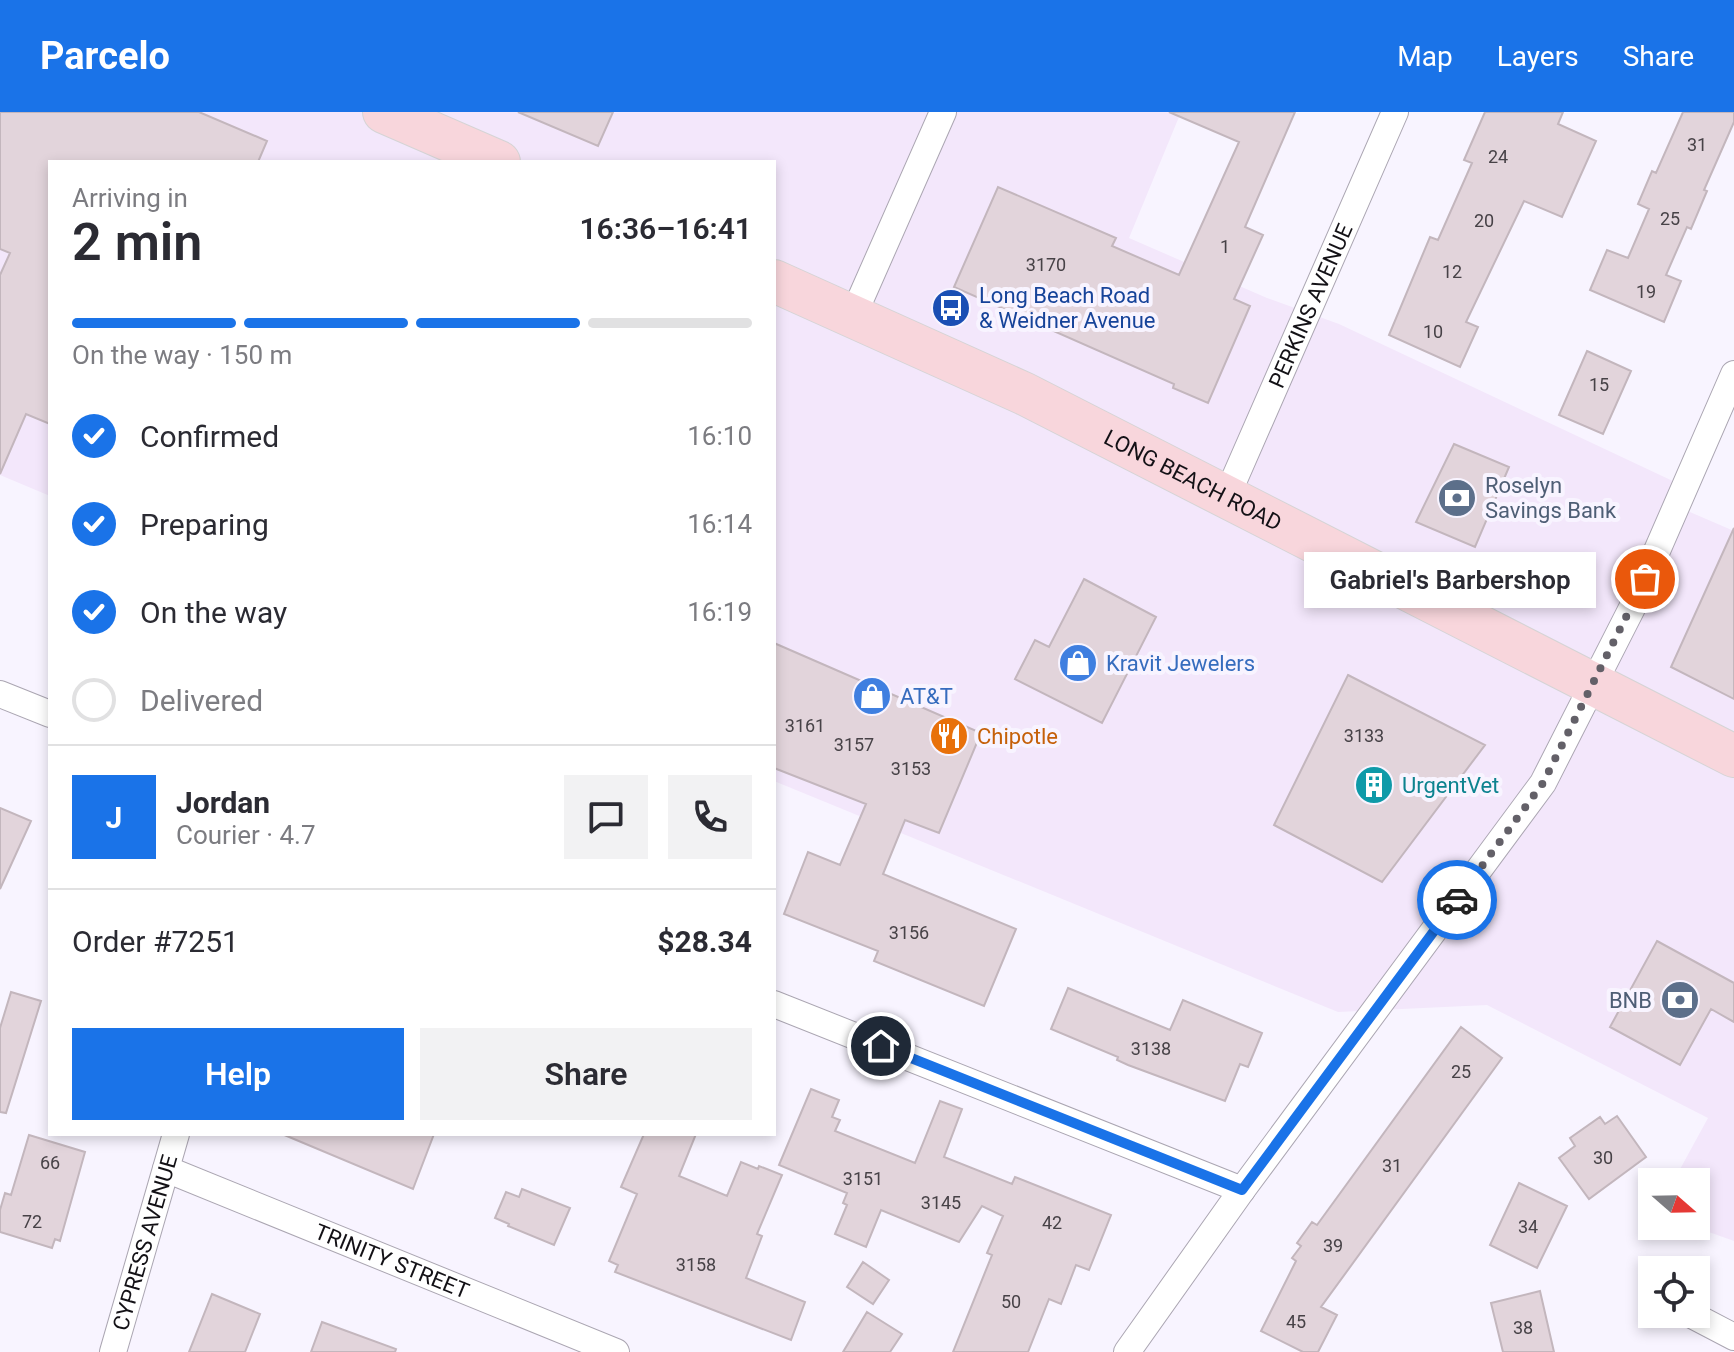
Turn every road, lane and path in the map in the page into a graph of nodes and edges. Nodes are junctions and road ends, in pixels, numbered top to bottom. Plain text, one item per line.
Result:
1 (384, 112) edge
2 (943, 112) edge
3 (1395, 112) edge
4 (494, 160) edge
5 (776, 282) edge
6 (853, 316) junction
7 (1734, 374) edge
8 (1226, 498) junction
9 (1594, 685) junction
10 (0, 694) edge
11 (48, 713) edge
12 (1734, 756) edge
13 (776, 1005) edge
14 (175, 1136) edge
15 (166, 1169) junction
16 (1242, 1190) junction
17 (1710, 1325) edge
18 (1734, 1338) edge
19 (113, 1352) edge
20 (616, 1352) edge
21 (1127, 1352) edge
22 (1727, 1352) edge

1 - 4 main road
2 - 6 street
3 - 8 street, PERKINS AVENUE
5 - 6 main road, LONG BEACH ROAD
6 - 8 main road, LONG BEACH ROAD
7 - 9 street
8 - 9 main road, LONG BEACH ROAD
9 - 12 main road, LONG BEACH ROAD
9 - 16 street
10 - 11 street
13 - 16 street
14 - 15 street, CYPRESS AVENUE
15 - 19 street, CYPRESS AVENUE
15 - 20 street, TRINITY STREET
16 - 21 street
17 - 18 street
18 - 22 street

